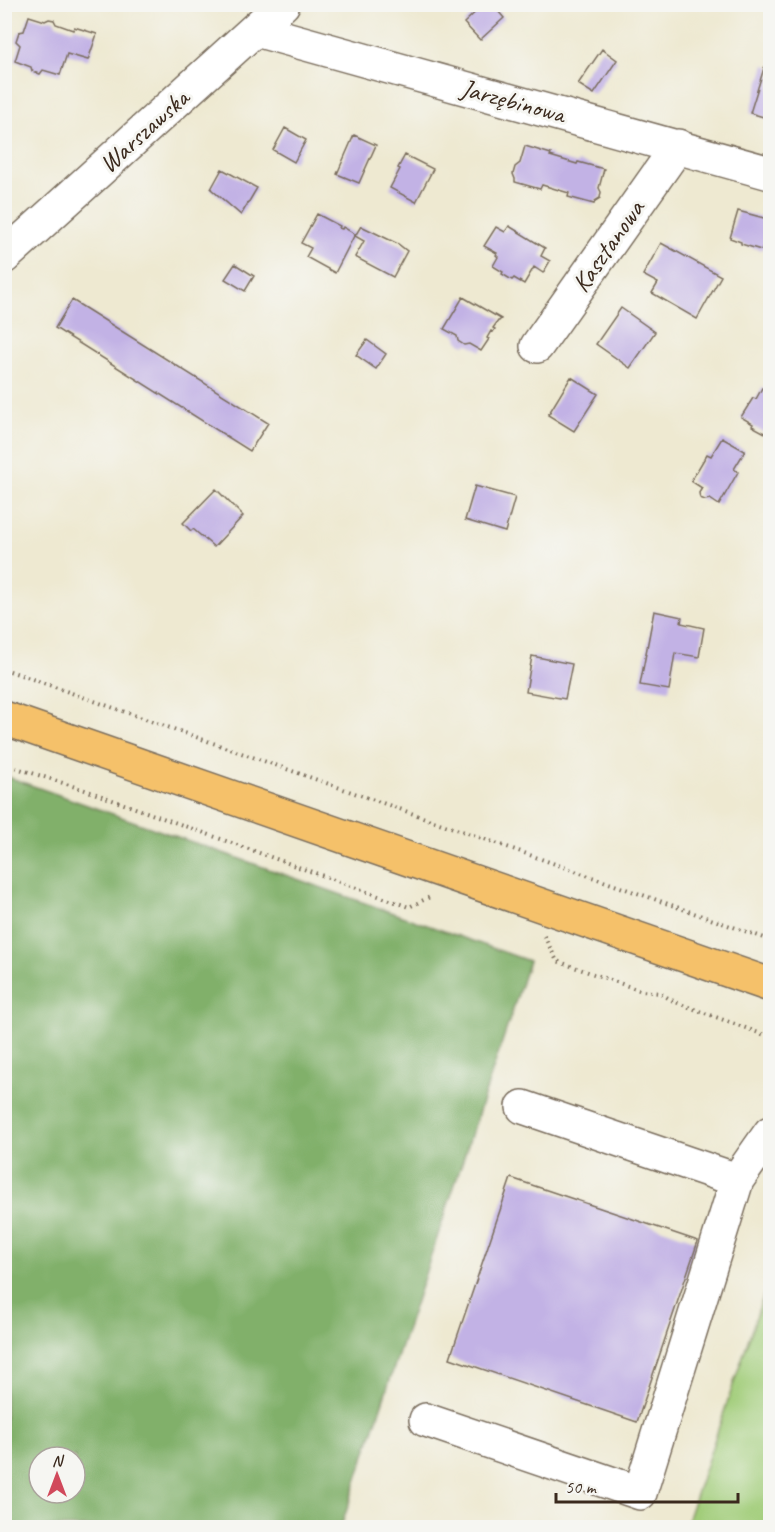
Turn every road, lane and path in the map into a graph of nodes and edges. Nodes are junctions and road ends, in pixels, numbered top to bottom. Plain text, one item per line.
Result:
1 (283, 4) edge
2 (256, 30) junction
3 (678, 146) junction
4 (771, 172) edge
5 (4, 257) edge
6 (537, 346) dead end
7 (4, 669) edge
8 (4, 718) edge
9 (4, 764) edge
10 (432, 896) dead end
11 (544, 936) dead end
12 (771, 940) edge
13 (771, 985) edge
14 (771, 1037) edge
15 (523, 1107) dead end
16 (771, 1133) edge
17 (737, 1180) junction
18 (426, 1420) dead end

1 - 2 street, Warszawska
2 - 3 street, Jarzębinowa
2 - 5 street, Warszawska
3 - 4 street, Jarzębinowa
3 - 6 street, Kasztanowa
7 - 12 path
8 - 13 main road
9 - 10 path
11 - 14 path
15 - 17 street
16 - 17 street
17 - 18 street

